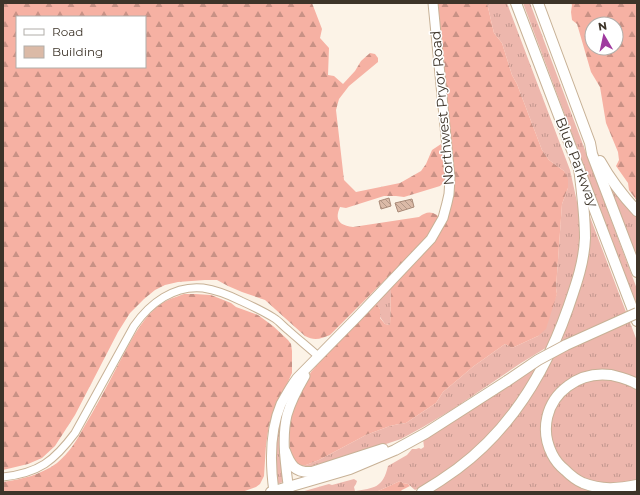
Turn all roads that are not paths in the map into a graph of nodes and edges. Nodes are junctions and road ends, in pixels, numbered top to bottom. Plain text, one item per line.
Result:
1 (433, 3) edge
2 (516, 3) edge
3 (538, 3) edge
4 (590, 143) junction
5 (579, 168) junction
6 (637, 210) edge
7 (637, 272) edge
8 (637, 313) edge
9 (637, 321) edge
10 (318, 356) junction
11 (637, 384) edge
12 (413, 440) junction
13 (285, 451) junction
14 (3, 476) edge
15 (637, 486) edge
16 (637, 489) edge
17 (289, 490) edge
18 (273, 492) edge
19 (422, 492) edge
20 (631, 492) edge

1 - 10 main road, Northwest Pryor Road
2 - 5 highway, Blue Parkway
3 - 4 highway, Blue Parkway
4 - 6 highway
4 - 7 highway, Blue Parkway
5 - 9 highway, Blue Parkway
5 - 19 highway
8 - 12 highway, bridge
10 - 13 main road, Northwest Pryor Road
10 - 14 street
10 - 18 main road, Northwest Pryor Road
11 - 15 highway
12 - 13 highway
12 - 17 highway
13 - 17 main road, Northwest Pryor Road
16 - 20 highway
17 - 18 highway

